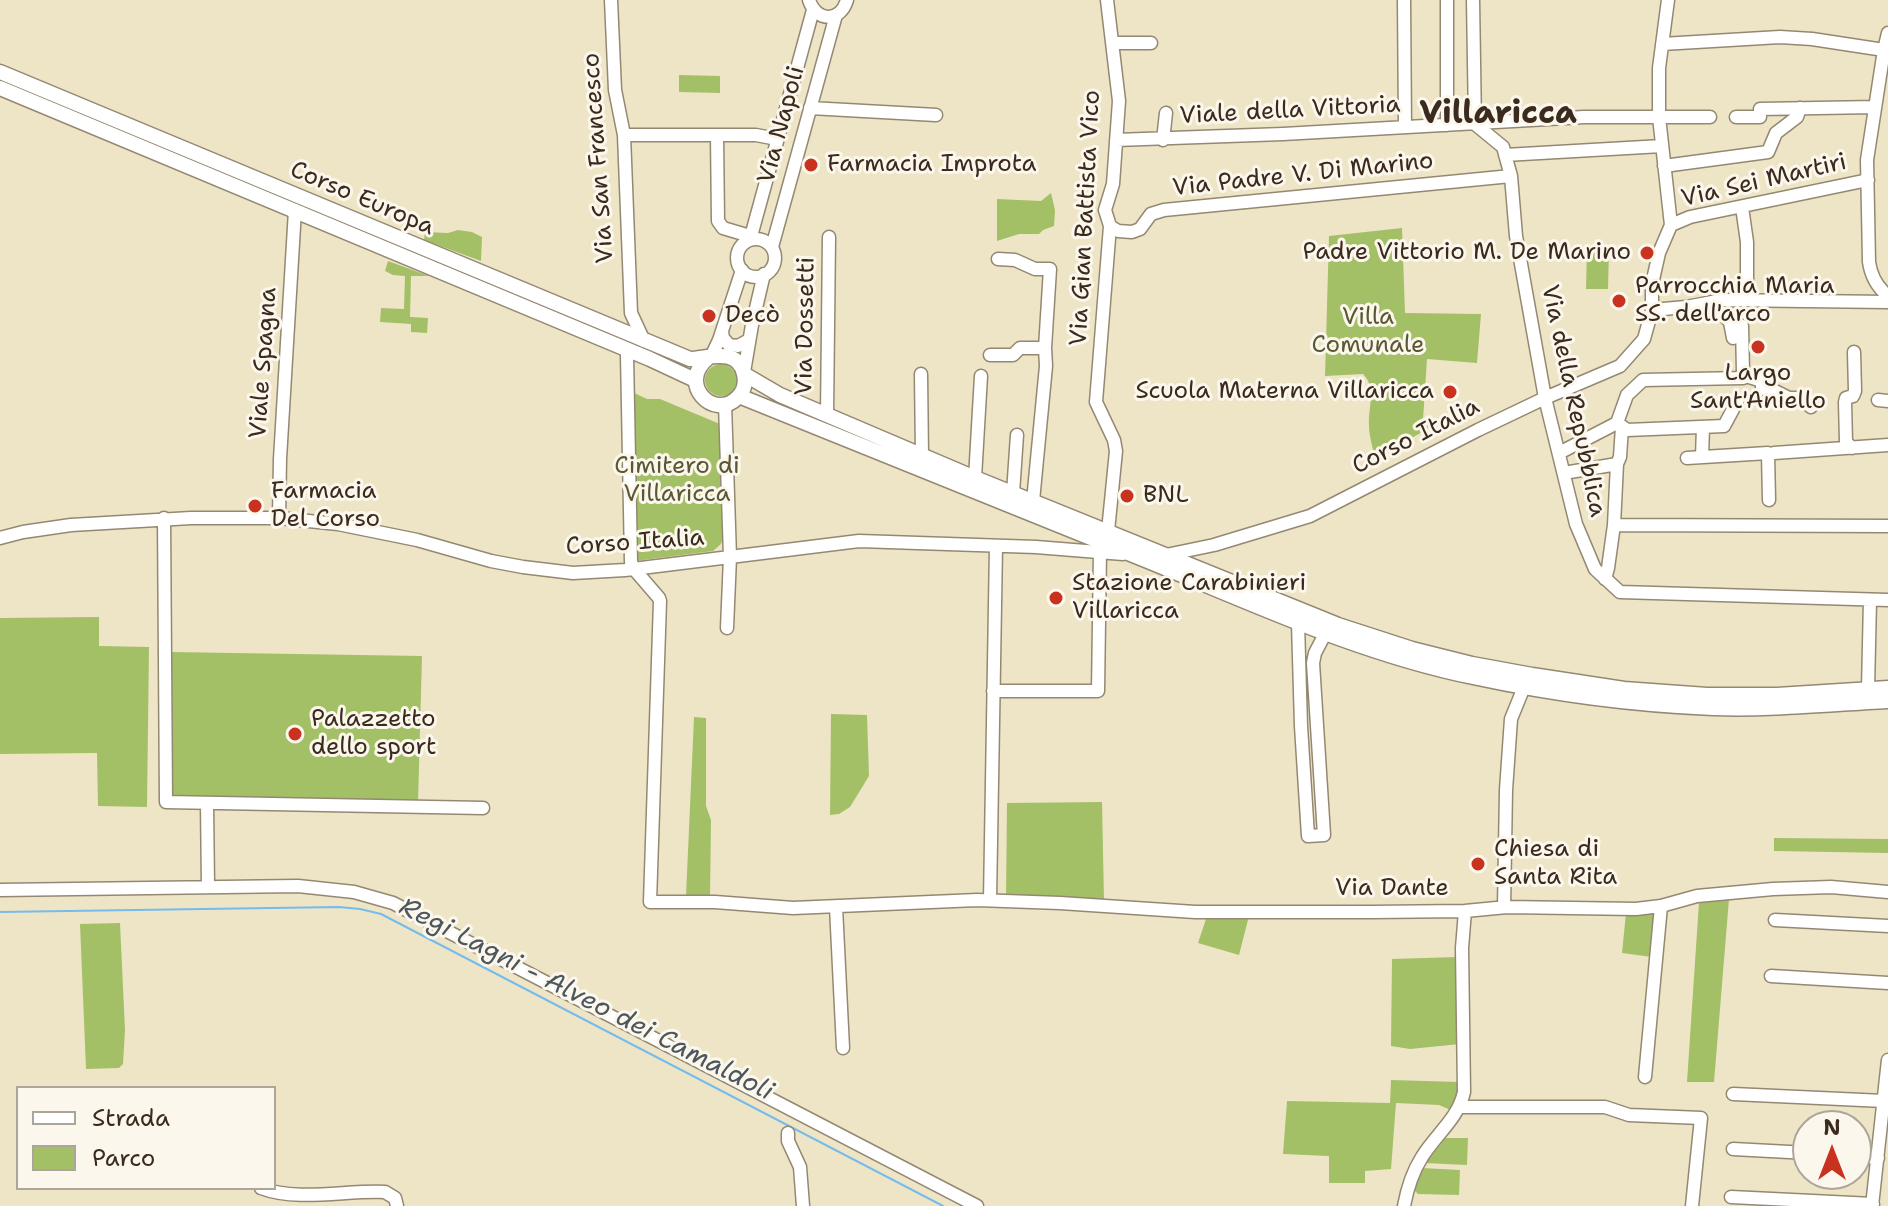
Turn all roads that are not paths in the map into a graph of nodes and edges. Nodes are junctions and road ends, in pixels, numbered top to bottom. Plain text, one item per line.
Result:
1 (611, 0) edge
2 (847, 0) edge
3 (1107, 0) edge
4 (1404, 0) edge
5 (1447, 0) edge
6 (1473, 0) edge
7 (1668, 0) edge
8 (811, 5) edge
9 (836, 15) junction
10 (1888, 33) edge
11 (1113, 43) junction
12 (1151, 43) dead end
13 (1662, 44) junction
14 (1884, 50) junction
15 (0, 72) edge
16 (0, 88) edge
17 (1883, 90) edge
18 (1875, 107) junction
19 (810, 108) junction
20 (1800, 108) junction
21 (1166, 113) dead end
22 (936, 115) dead end
23 (1659, 117) junction
24 (1710, 117) dead end
25 (1736, 117) dead end
26 (1509, 123) junction
27 (1475, 124) junction
28 (1447, 125) junction
29 (1405, 127) junction
30 (624, 135) junction
31 (717, 135) junction
32 (777, 139) junction
33 (1116, 140) junction
34 (1163, 140) junction
35 (1662, 146) junction
36 (1504, 151) junction
37 (1664, 166) junction
38 (1511, 176) junction
39 (1868, 180) junction
40 (1742, 207) junction
41 (295, 210) junction
42 (1671, 225) junction
43 (1110, 226) junction
44 (829, 237) dead end
45 (750, 238) junction
46 (772, 247) junction
47 (998, 259) dead end
48 (742, 270) junction
49 (764, 274) junction
50 (1888, 299) edge
51 (1747, 300) junction
52 (1711, 302) junction
53 (1652, 310) junction
54 (631, 313) junction
55 (1730, 322) junction
56 (615, 329) junction
57 (722, 331) junction
58 (1733, 338) dead end
59 (749, 340) junction
60 (644, 341) junction
61 (1045, 348) junction
62 (629, 350) junction
63 (1854, 352) dead end
64 (990, 355) dead end
65 (710, 358) junction
66 (744, 373) junction
67 (921, 374) dead end
68 (981, 376) dead end
69 (1746, 376) junction
70 (695, 380) junction
71 (739, 396) junction
72 (1545, 398) junction
73 (1738, 400) dead end
74 (725, 404) junction
75 (1811, 407) dead end
76 (827, 415) junction
77 (1619, 425) junction
78 (1703, 427) junction
79 (1017, 435) dead end
80 (1888, 445) edge
81 (1852, 448) junction
82 (1559, 453) junction
83 (1774, 453) dead end
84 (922, 456) junction
85 (1702, 457) junction
86 (1687, 458) dead end
87 (1617, 464) junction
88 (1564, 473) junction
89 (975, 478) junction
90 (1013, 493) junction
91 (1769, 500) dead end
92 (1033, 501) junction
93 (164, 518) junction
94 (279, 518) junction
95 (1614, 525) junction
96 (1888, 526) edge
97 (1108, 531) junction
98 (1080, 533) junction
99 (0, 538) edge
100 (1211, 545) junction
101 (996, 546) junction
102 (1076, 550) junction
103 (1100, 551) junction
104 (1143, 552) junction
105 (1166, 555) junction
106 (730, 557) junction
107 (634, 569) junction
108 (1208, 573) junction
109 (1605, 579) junction
110 (1870, 600) junction
111 (1888, 600) edge
112 (1298, 623) junction
113 (727, 628) dead end
114 (1325, 634) junction
115 (1524, 687) junction
116 (1888, 688) edge
117 (1868, 689) junction
118 (993, 691) junction
119 (1888, 701) edge
120 (207, 803) junction
121 (483, 808) dead end
122 (208, 887) junction
123 (0, 890) edge
124 (1888, 892) edge
125 (990, 900) junction
126 (1661, 906) junction
127 (836, 907) junction
128 (1504, 907) junction
129 (1465, 911) junction
130 (1775, 920) dead end
131 (1888, 926) edge
132 (1771, 976) dead end
133 (1888, 983) edge
134 (843, 1048) dead end
135 (1888, 1060) edge
136 (1645, 1077) dead end
137 (1733, 1094) dead end
138 (1884, 1101) junction
139 (1461, 1107) junction
140 (788, 1133) dead end
141 (1733, 1149) dead end
142 (1792, 1152) edge
143 (1872, 1157) edge
144 (1878, 1158) junction
145 (266, 1190) edge
146 (1731, 1197) dead end
147 (1872, 1205) edge
148 (397, 1206) edge
149 (803, 1206) edge
150 (977, 1206) edge
151 (1404, 1206) edge
152 (1692, 1206) edge

1 - 30 street, Via San Francesco
2 - 9 street
3 - 11 street, Via Gian Battista Vico
4 - 29 street
5 - 28 street
6 - 27 street
7 - 13 street
8 - 9 street
8 - 32 street, Via Napoli
9 - 19 street, Via Napoli
10 - 14 street
11 - 12 street
11 - 33 street, Via Gian Battista Vico
13 - 14 street
13 - 23 street
14 - 17 street
15 - 56 main road, Corso Europa
16 - 41 main road, Corso Europa
17 - 18 street
18 - 20 street
18 - 39 street
19 - 22 street
19 - 46 street, Via Napoli
20 - 25 street
20 - 37 street
21 - 34 street
23 - 24 street, Viale della Vittoria
23 - 26 street, Viale della Vittoria
23 - 35 street
26 - 27 street, Viale della Vittoria
26 - 36 street
27 - 28 street, Viale della Vittoria
27 - 36 street
28 - 29 street, Viale della Vittoria
29 - 34 street, Viale della Vittoria
30 - 31 street
30 - 54 street, Via San Francesco
31 - 32 street
31 - 45 street
32 - 45 street, Via Napoli
33 - 34 street, Viale della Vittoria
33 - 43 street, Via Gian Battista Vico
35 - 36 street
35 - 37 street
36 - 38 street, Via della Repubblica
37 - 42 street
38 - 43 street, Via Padre V. Di Marino
38 - 72 street, Via della Repubblica
39 - 40 street, Via Sei Martiri
39 - 50 street
40 - 42 street, Via Sei Martiri
40 - 51 street
41 - 62 main road, Corso Europa
41 - 94 street, Viale Spagna
42 - 53 street, Corso Italia
43 - 97 street, Via Gian Battista Vico
44 - 76 street, Via Dossetti
45 - 46 street
45 - 48 street
46 - 49 street
47 - 61 street
48 - 49 street
48 - 57 street
49 - 59 street
50 - 51 street
51 - 52 street
52 - 53 street
52 - 55 street
53 - 72 street, Corso Italia
54 - 56 street
54 - 60 street, Via San Francesco
55 - 58 street
55 - 69 street
56 - 60 main road, Corso Europa
57 - 59 street
57 - 65 street
59 - 66 street
60 - 65 main road, Corso Europa
61 - 64 street
61 - 92 street
62 - 70 main road, Corso Europa
62 - 107 street
63 - 81 street
65 - 66 main road
65 - 70 main road
66 - 71 main road
66 - 76 main road
67 - 84 street
68 - 89 street
69 - 75 street
69 - 77 street
70 - 74 main road
71 - 74 main road
71 - 98 main road
72 - 82 street, Via della Repubblica
72 - 100 street, Corso Italia
73 - 78 street
74 - 106 street
76 - 84 main road
77 - 78 street
77 - 82 street
77 - 87 street
78 - 85 street
79 - 90 street
80 - 81 street
81 - 83 street
82 - 88 street, Via della Repubblica
84 - 89 main road
85 - 86 street
85 - 91 street
87 - 88 street
87 - 95 street
88 - 109 street, Via della Repubblica
89 - 90 main road
90 - 92 main road
92 - 97 main road
93 - 94 street, Corso Italia
93 - 99 street, Corso Italia
93 - 120 street
94 - 107 street, Corso Italia
95 - 96 street
95 - 109 street
97 - 104 main road
98 - 102 street
98 - 104 main road
100 - 105 street, Corso Italia
100 - 108 street
101 - 102 street, Corso Italia
101 - 106 street, Corso Italia
101 - 118 street
102 - 103 street, Corso Italia
103 - 104 street, Corso Italia
103 - 118 street
104 - 105 main road
104 - 112 main road
105 - 108 main road
106 - 107 street, Corso Italia
106 - 113 street
107 - 127 street, Via Dante
108 - 117 main road
109 - 110 street
110 - 111 street
110 - 117 street
112 - 114 main road
112 - 114 street
114 - 115 main road
115 - 119 main road
115 - 128 street
116 - 117 main road
118 - 125 street
120 - 121 street
120 - 122 street
122 - 123 street
122 - 150 street
124 - 126 street, Via Dante
125 - 127 street, Via Dante
125 - 129 street, Via Dante
126 - 128 street, Via Dante
126 - 136 street
127 - 134 street
128 - 129 street, Via Dante
129 - 139 street
130 - 131 street
132 - 133 street
135 - 138 street
137 - 138 street
138 - 144 street
139 - 151 street
139 - 152 street
140 - 149 street
141 - 142 street
143 - 144 street
144 - 147 street
145 - 148 street
146 - 147 street

